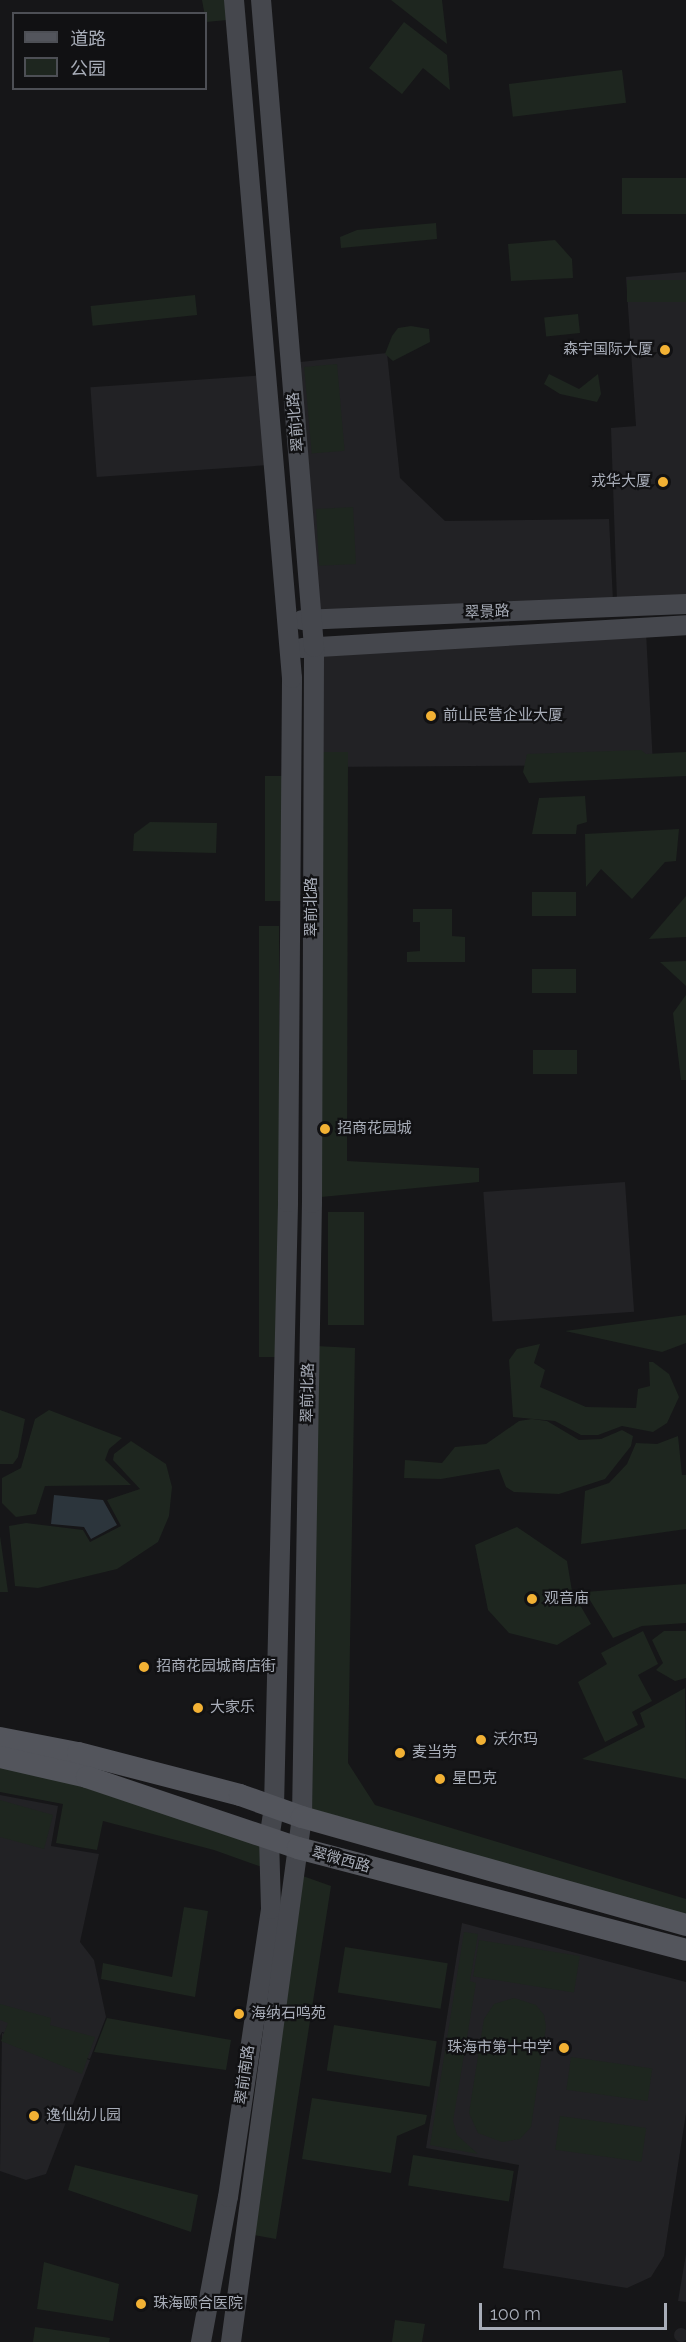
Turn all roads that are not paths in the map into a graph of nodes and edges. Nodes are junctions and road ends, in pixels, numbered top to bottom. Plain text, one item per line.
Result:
1 (234, 0) edge
2 (261, 0) edge
3 (686, 604) edge
4 (288, 620) junction
5 (313, 620) junction
6 (686, 625) edge
7 (314, 647) junction
8 (290, 649) junction
9 (0, 1738) edge
10 (0, 1757) edge
11 (183, 1780) junction
12 (176, 1807) junction
13 (274, 1807) junction
14 (302, 1817) junction
15 (269, 1839) junction
16 (297, 1848) junction
17 (686, 1925) edge
18 (686, 1950) edge
19 (201, 2342) edge
20 (231, 2342) edge

1 - 4 main road, 翠前北路
2 - 5 main road, 翠前北路
3 - 5 main road, 翠景路
4 - 5 main road, 翠景路
4 - 8 main road, 翠前北路
5 - 7 main road, 翠前北路
6 - 7 main road, 翠景路
7 - 8 main road, 翠景路
7 - 14 main road, 翠前北路
8 - 13 main road, 翠前北路
9 - 11 main road, 翠微西路
10 - 12 main road, 翠微西路
11 - 12 main road
11 - 13 main road, 翠微西路
12 - 15 main road, 翠微西路
13 - 14 main road, 翠微西路
13 - 15 main road, 翠前南路
14 - 16 main road, 翠前北路
14 - 17 main road, 翠微西路
15 - 16 main road, 翠微西路
15 - 19 main road, 翠前南路
16 - 18 main road, 翠微西路
16 - 20 main road, 翠前南路

